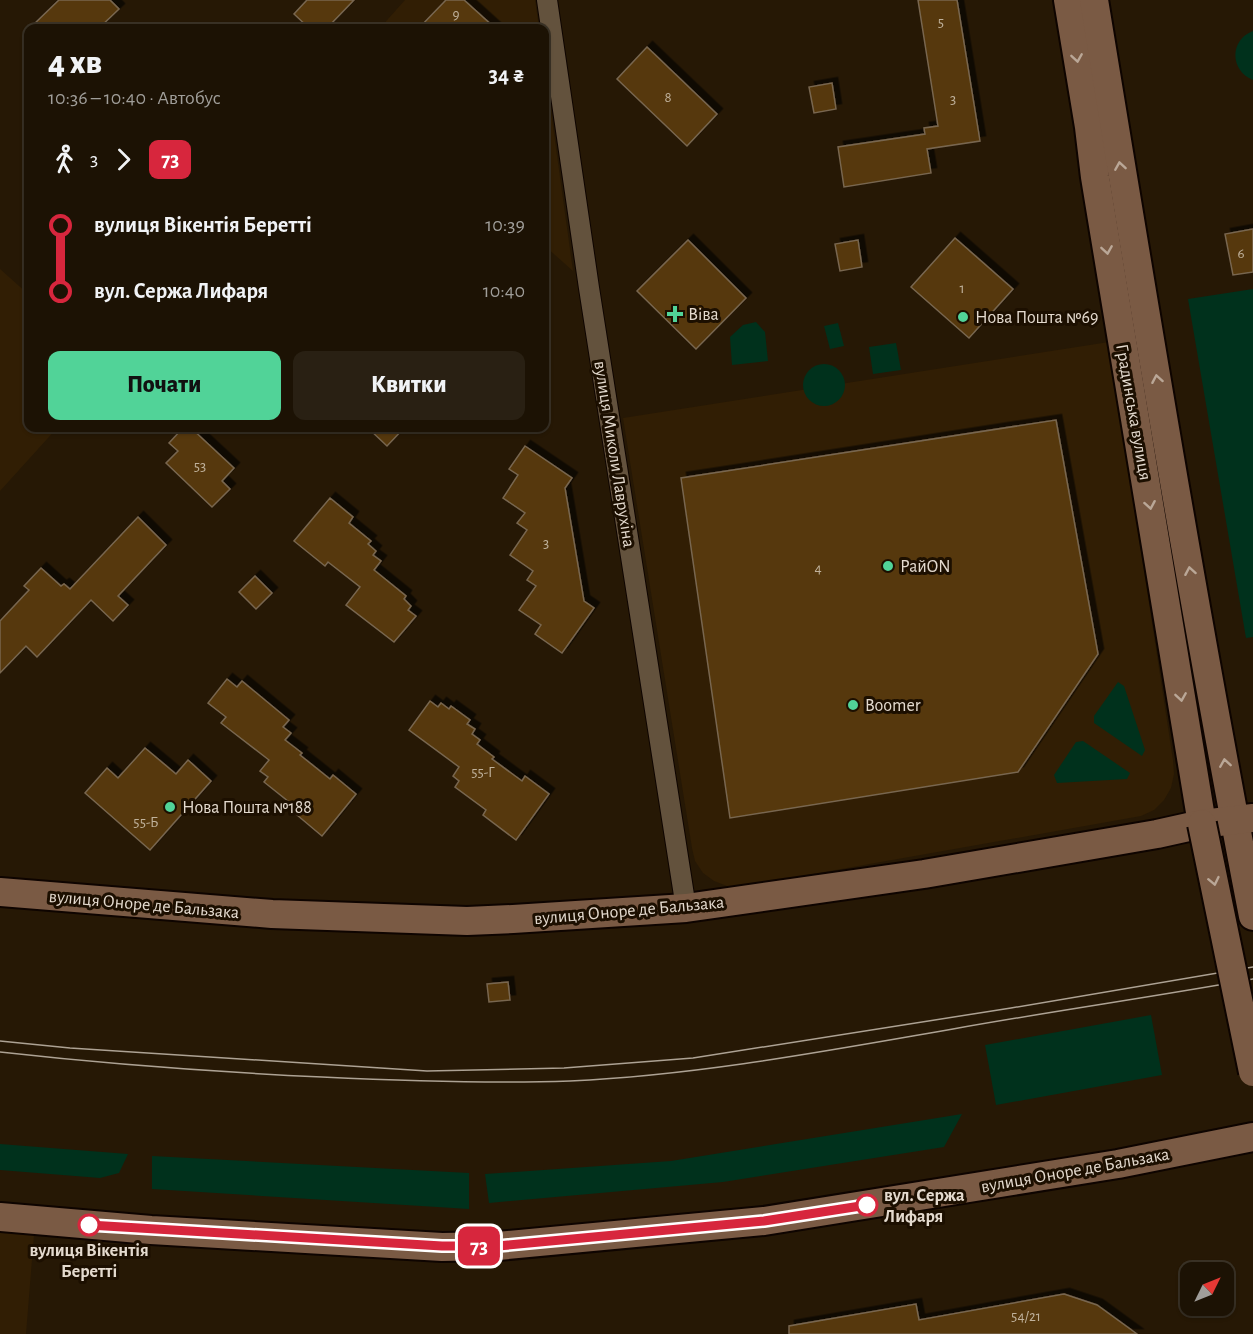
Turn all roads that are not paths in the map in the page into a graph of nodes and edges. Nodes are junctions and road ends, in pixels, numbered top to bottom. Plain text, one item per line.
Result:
1 (548, 0) edge
2 (1068, 0) edge
3 (1094, 0) edge
4 (1244, 819) edge
5 (1202, 824) junction
6 (0, 892) edge
7 (686, 908) junction
8 (1253, 916) edge
9 (1253, 1072) edge
10 (1253, 1137) edge
11 (0, 1216) edge

1 - 7 street, вулиця Миколи Лаврухіна
2 -> 5 street, Градинська вулиця
4 -> 3 street, Градинська вулиця
4 - 5 street, вулиця Оноре де Бальзака
4 - 8 street, Градинська вулиця
5 - 7 street, вулиця Оноре де Бальзака
5 -> 9 street, Градинська вулиця, bridge
6 - 7 street, вулиця Оноре де Бальзака
10 - 11 street, вулиця Оноре де Бальзака

